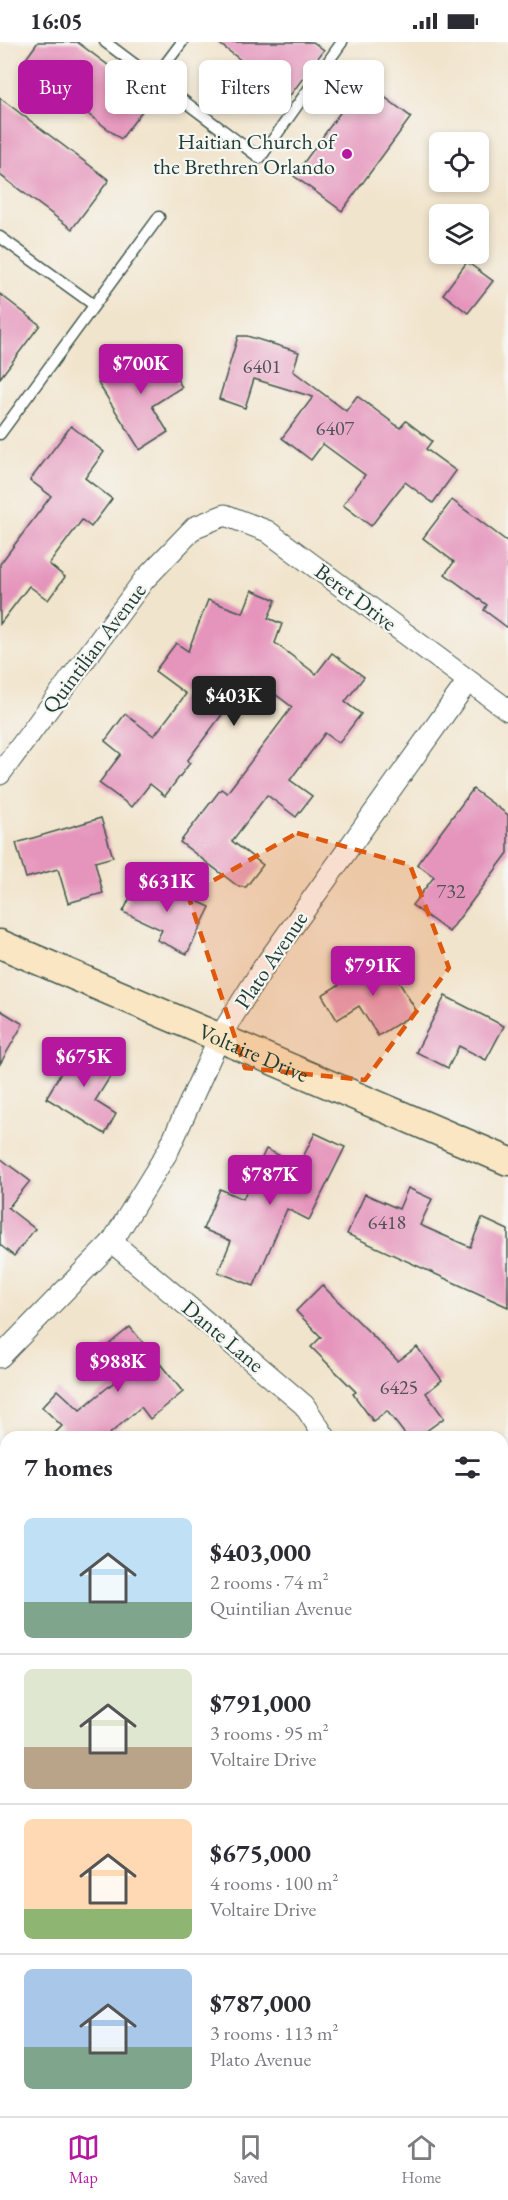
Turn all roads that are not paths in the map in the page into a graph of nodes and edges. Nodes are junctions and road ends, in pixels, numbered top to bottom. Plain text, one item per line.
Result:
1 (105, 42) edge
2 (182, 42) edge
3 (342, 42) edge
4 (130, 60) edge
5 (168, 60) edge
6 (187, 102) edge
7 (159, 217) dead end
8 (0, 237) edge
9 (94, 305) junction
10 (0, 434) edge
11 (195, 527) joint
12 (468, 681) junction
13 (508, 710) edge
14 (0, 774) edge
15 (0, 944) edge
16 (219, 1038) junction
17 (508, 1161) edge
18 (112, 1242) junction
19 (0, 1357) edge
20 (321, 1431) edge

1 - 4 lane
2 - 5 lane
3 - 6 lane
7 - 9 lane
8 - 9 lane
9 - 10 lane
11 - 12 street, Beret Drive
11 - 14 street, Quintilian Avenue
12 - 13 street, Beret Drive
12 - 16 street, Plato Avenue
15 - 16 street, Voltaire Drive
16 - 17 street, Voltaire Drive
16 - 18 street, Plato Avenue
18 - 19 street, Plato Avenue
18 - 20 street, Dante Lane

